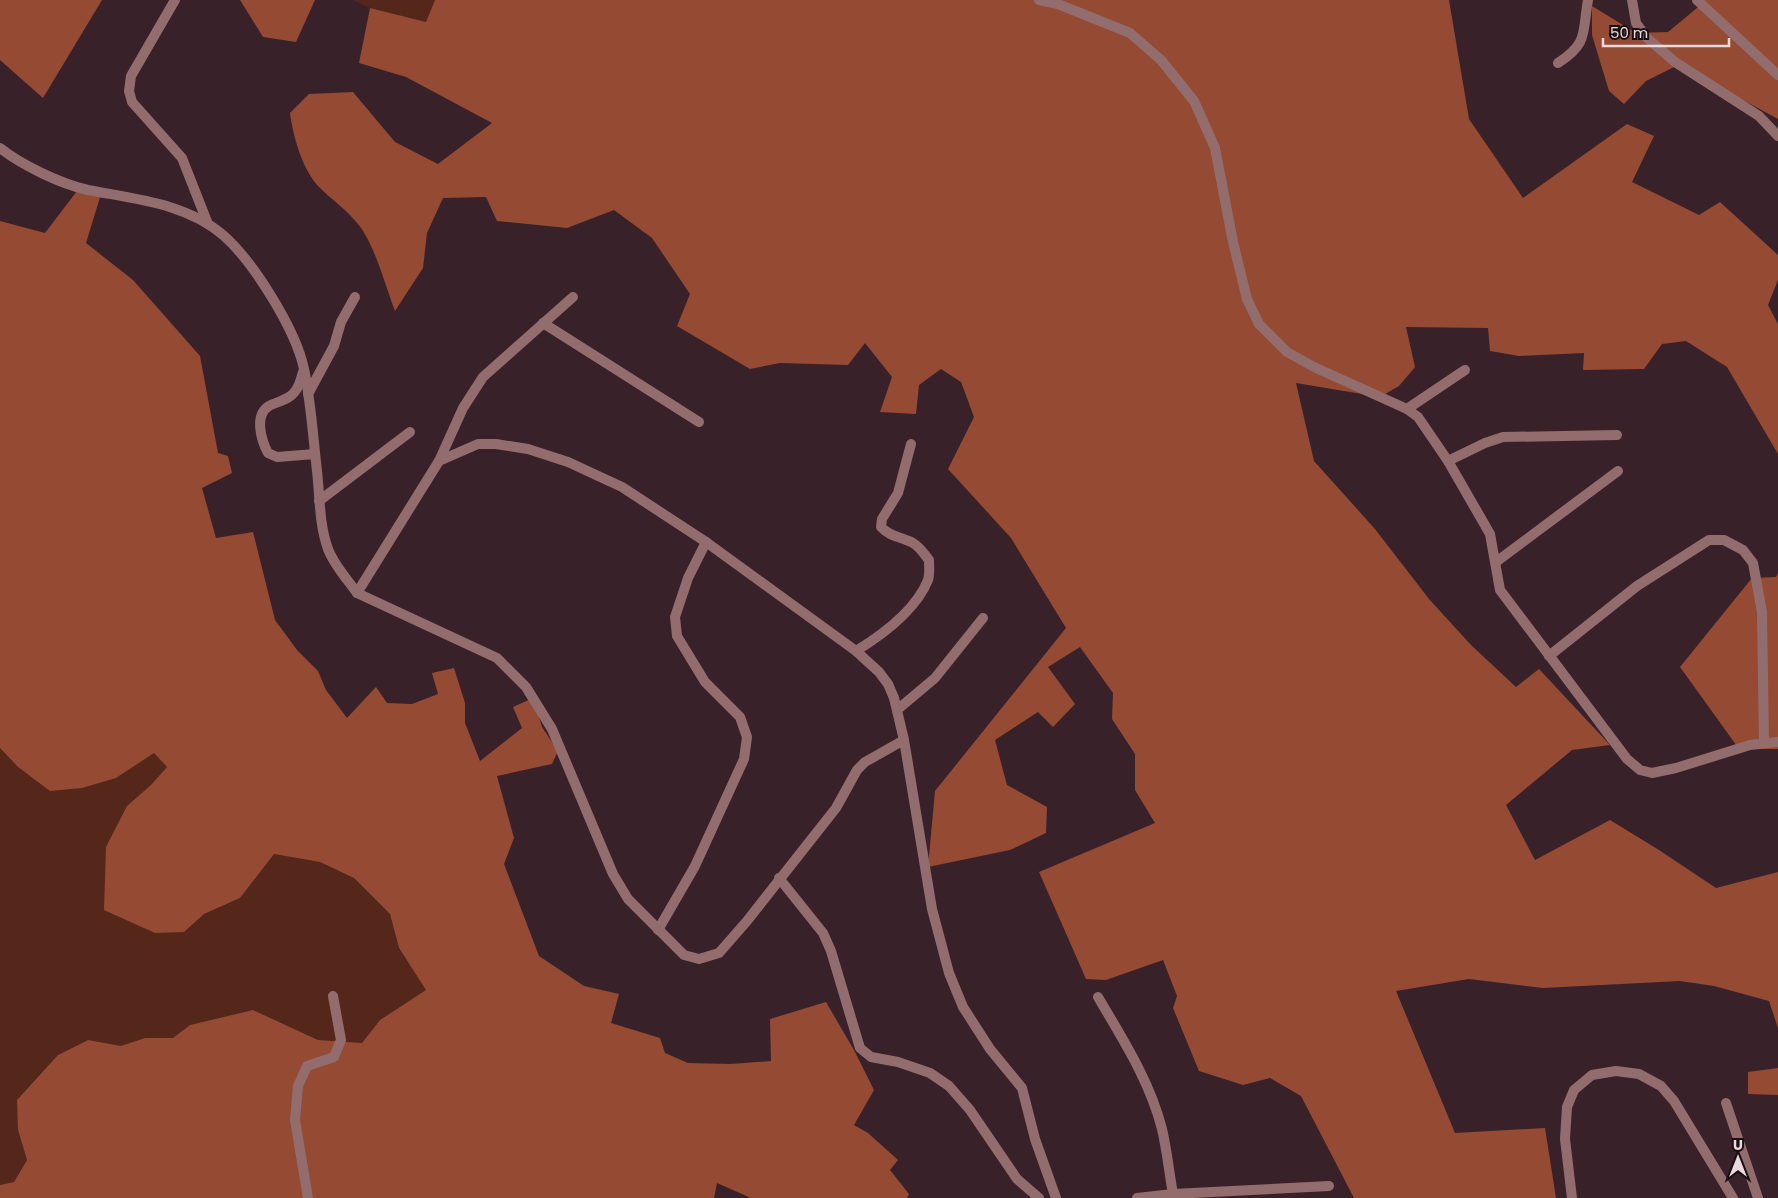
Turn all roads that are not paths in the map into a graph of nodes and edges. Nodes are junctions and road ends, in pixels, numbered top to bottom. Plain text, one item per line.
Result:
1 (175, 0) edge
2 (1039, 0) edge
3 (1588, 0) edge
4 (1632, 0) edge
5 (1698, 0) edge
6 (1558, 63) dead end
7 (1778, 76) edge
8 (1778, 136) edge
9 (0, 148) edge
10 (208, 224) junction
11 (355, 297) dead end
12 (573, 297) dead end
13 (543, 323) junction
14 (304, 368) junction
15 (1464, 370) dead end
16 (308, 394) junction
17 (1407, 409) junction
18 (699, 422) dead end
19 (410, 432) dead end
20 (1617, 435) dead end
21 (911, 444) dead end
22 (315, 454) junction
23 (440, 461) junction
24 (1448, 461) junction
25 (1618, 471) dead end
26 (319, 501) junction
27 (706, 542) junction
28 (1496, 562) junction
29 (358, 593) junction
30 (983, 618) dead end
31 (856, 651) junction
32 (1549, 656) junction
33 (897, 710) junction
34 (904, 740) junction
35 (1778, 742) edge
36 (1764, 743) junction
37 (779, 878) junction
38 (658, 930) junction
39 (333, 996) dead end
40 (1098, 996) dead end
41 (1726, 1103) dead end
42 (1329, 1186) dead end
43 (1173, 1194) junction
44 (308, 1198) edge
45 (1039, 1198) edge
46 (1056, 1198) edge
47 (1137, 1198) edge
48 (1572, 1198) edge
49 (1732, 1198) edge
50 (1758, 1198) edge

1 - 10 street
2 - 17 street
3 - 6 street
4 - 8 street
5 - 7 street
9 - 10 street
10 - 14 street
11 - 16 street
12 - 13 street
13 - 18 street
13 - 23 street
14 - 16 street
14 - 22 street
15 - 17 street
16 - 22 street
17 - 24 street
19 - 26 street
20 - 24 street
21 - 31 street
22 - 26 street
23 - 27 street
23 - 29 street
24 - 28 street
25 - 28 street
26 - 29 street
27 - 31 street
27 - 38 street
28 - 32 street
29 - 38 street
30 - 33 street
31 - 33 street
32 - 36 street
32 - 36 street
33 - 34 street
34 - 37 street
34 - 46 street
35 - 36 street
37 - 38 street
37 - 45 street
39 - 44 street
40 - 43 street
41 - 50 street
42 - 43 street
43 - 47 street
48 - 49 street

